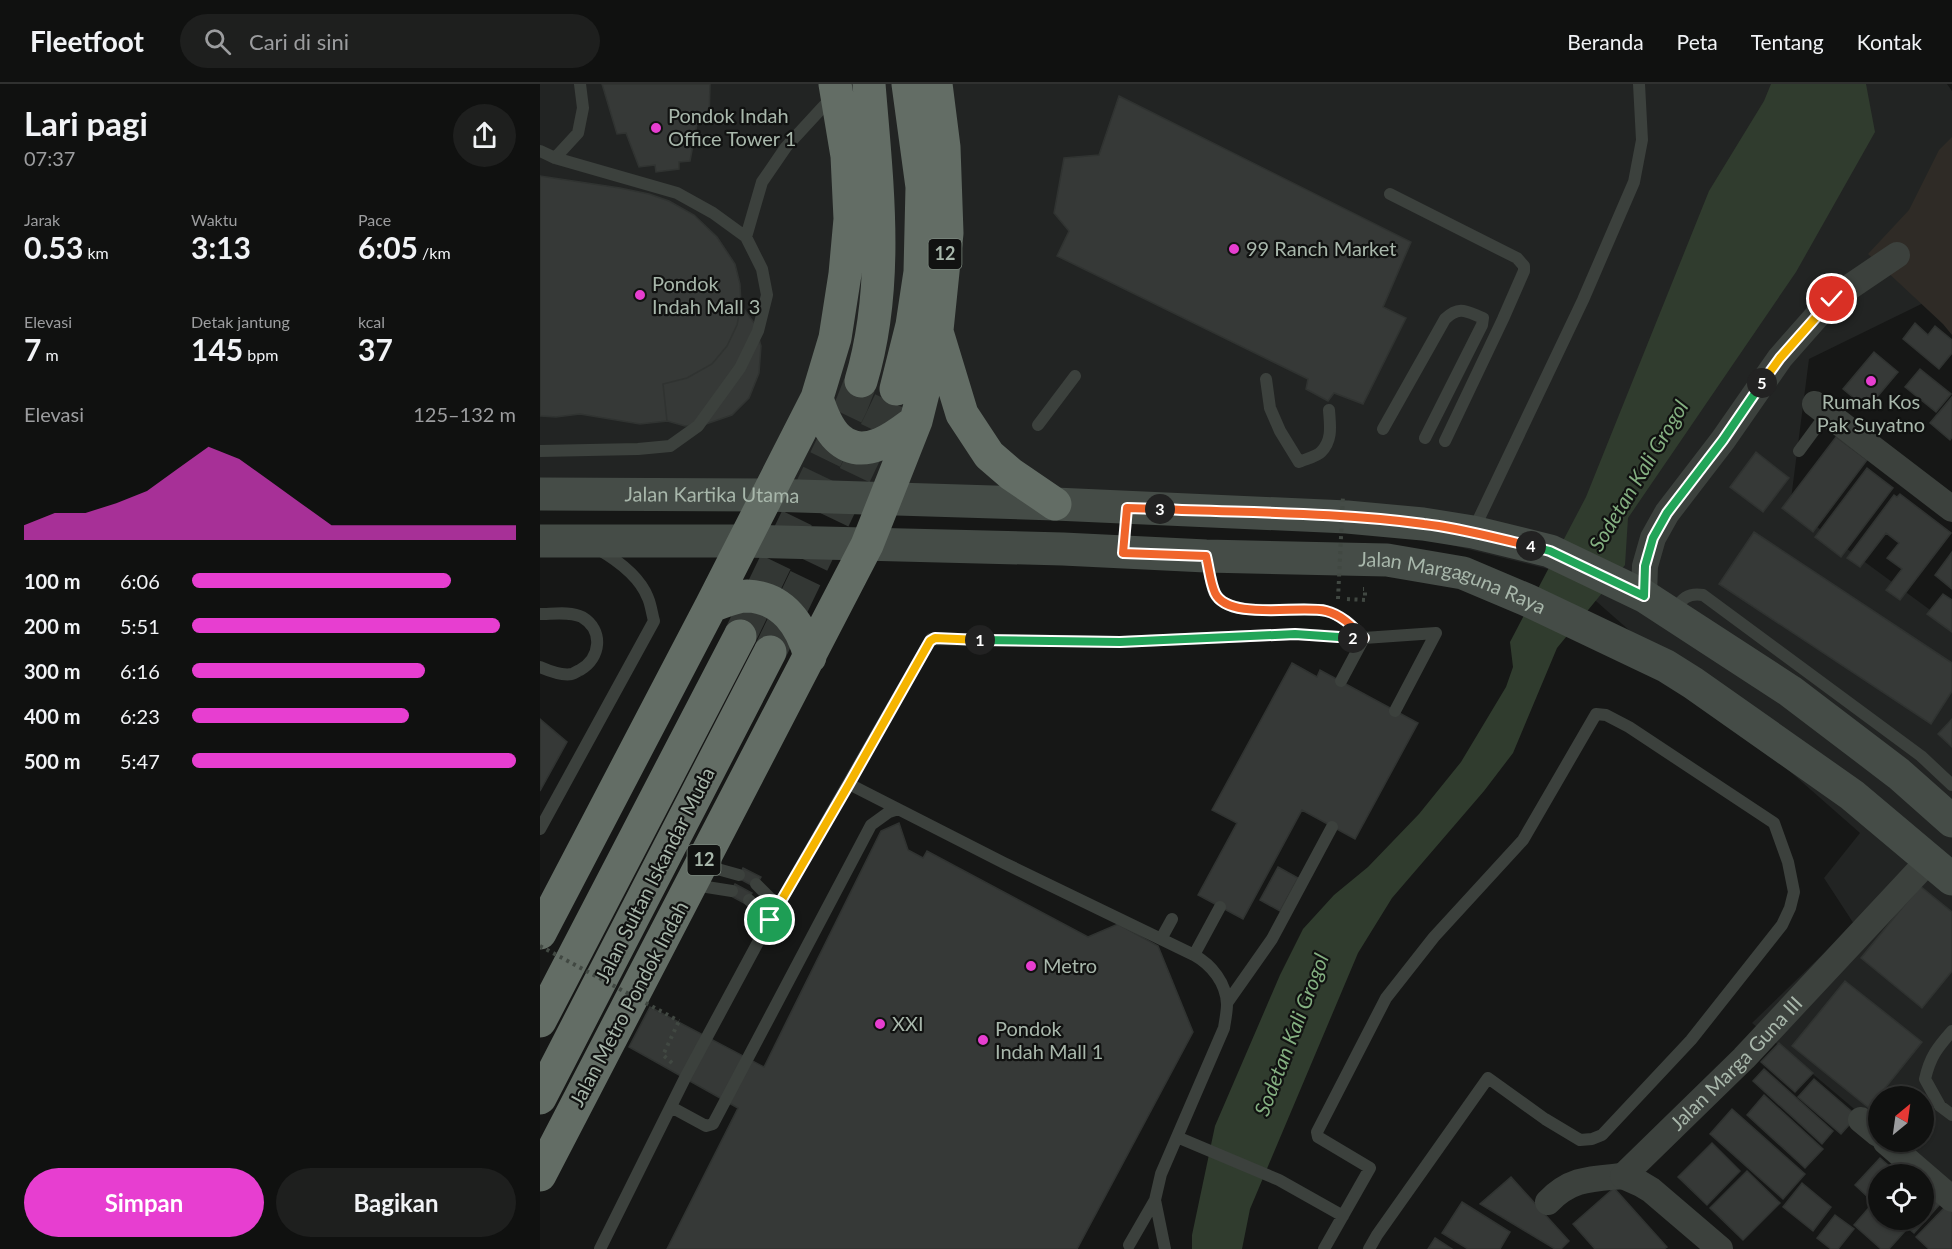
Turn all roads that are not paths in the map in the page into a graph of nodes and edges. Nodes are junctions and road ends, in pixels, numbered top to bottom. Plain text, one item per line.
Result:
1 (580, 84) edge
2 (868, 84) edge
3 (908, 84) edge
4 (936, 84) edge
5 (1639, 84) edge
6 (836, 88) edge
7 (540, 151) edge
8 (555, 158) junction
9 (1390, 194) dead end
10 (746, 237) junction
11 (1897, 255) dead end
12 (937, 330) junction
13 (1075, 376) dead end
14 (1266, 379) dead end
15 (861, 381) tunnel mouth
16 (897, 389) tunnel mouth
17 (817, 398) junction
18 (1821, 408) joint
19 (1329, 410) dead end
20 (916, 421) junction
21 (1038, 425) dead end
22 (1383, 429) dead end
23 (1425, 438) dead end
24 (1445, 441) dead end
25 (1799, 450) dead end
26 (540, 451) edge
27 (540, 494) edge
28 (767, 495) junction
29 (886, 500) junction
30 (1055, 504) junction
31 (1127, 508) junction
32 (1952, 509) edge
33 (1473, 532) junction
34 (540, 541) edge
35 (584, 541) junction
36 (743, 542) junction
37 (867, 544) junction
38 (1123, 553) junction
39 (1206, 556) junction
40 (1640, 594) junction
41 (711, 606) junction
42 (540, 614) edge
43 (1671, 614) junction
44 (740, 636) tunnel mouth
45 (1364, 638) junction
46 (770, 652) tunnel mouth
47 (810, 657) junction
48 (540, 667) edge
49 (1341, 681) dead end
50 (1395, 711) dead end
51 (849, 784) junction
52 (1952, 785) edge
53 (898, 809) junction
54 (1952, 821) edge
55 (1332, 827) dead end
56 (540, 829) edge
57 (1941, 869) edge
58 (697, 874) junction
59 (739, 875) dead end
60 (756, 884) dead end
61 (732, 891) dead end
62 (749, 900) dead end
63 (778, 906) junction
64 (1220, 907) dead end
65 (1172, 919) dead end
66 (770, 920) junction
67 (540, 933) edge
68 (1161, 939) junction
69 (1194, 955) junction
70 (1227, 1004) junction
71 (540, 1021) edge
72 (1952, 1031) edge
73 (540, 1098) edge
74 (671, 1107) junction
75 (1952, 1115) edge
76 (1177, 1137) junction
77 (1898, 1152) edge
78 (540, 1175) edge
79 (1623, 1176) junction
80 (1952, 1199) edge
81 (1155, 1200) junction
82 (1548, 1203) dead end
83 (1343, 1216) junction
84 (1129, 1245) dead end
85 (600, 1249) edge
86 (1165, 1249) edge
87 (1324, 1249) edge
88 (1369, 1249) edge
89 (1720, 1249) edge

1 - 8 lane
2 - 15 highway
3 - 16 highway, 12
4 - 12 highway, 12
5 - 33 lane
6 - 10 lane
6 - 17 highway
7 - 8 lane
8 - 10 lane
9 - 24 lane
10 - 26 lane
11 - 40 street
12 - 20 highway, 12
12 - 30 highway
13 - 21 lane
14 - 19 lane
17 - 20 highway
17 - 28 highway
18 - 25 lane
18 - 32 street
20 - 29 highway, 12
22 - 23 lane
27 - 28 main road, Jalan Kartika Utama
28 - 29 main road, Jalan Kartika Utama
28 - 36 highway
29 - 30 main road
29 - 37 highway, 12
30 - 31 main road
31 - 33 main road
31 - 38 main road
33 - 40 main road
34 - 35 main road
35 - 36 main road
35 - 56 lane
36 - 37 main road
36 - 41 highway
37 - 38 main road, Jalan Margaguna Raya
37 - 47 highway, Jalan Metro Pondok Indah / 12
38 - 39 main road, Jalan Margaguna Raya
39 - 45 lane
39 - 57 main road, Jalan Margaguna Raya
40 - 43 main road
41 - 47 highway
41 - 67 highway
42 - 48 lane
43 - 52 lane
43 - 54 main road
44 - 71 highway, Jalan Sultan Iskandar Muda
45 - 49 lane
45 - 50 lane
45 - 51 lane
46 - 73 highway, Jalan Sultan Iskandar Muda / 12
47 - 58 highway, Jalan Metro Pondok Indah / 12
51 - 53 lane
51 - 63 lane
53 - 68 lane
53 - 74 lane
55 - 70 lane
57 - 79 street, Jalan Marga Guna III
58 - 59 lane
58 - 61 lane
58 - 78 highway, Jalan Metro Pondok Indah / 12
60 - 63 lane
62 - 66 lane
63 - 66 lane
64 - 69 lane
65 - 68 lane
66 - 74 lane
68 - 69 lane
69 - 70 lane
70 - 76 lane
72 - 75 lane
74 - 85 lane
76 - 81 lane
76 - 83 lane
77 - 80 street
79 - 82 street
79 - 89 street
81 - 84 lane
81 - 86 lane
83 - 87 lane
83 - 88 lane

